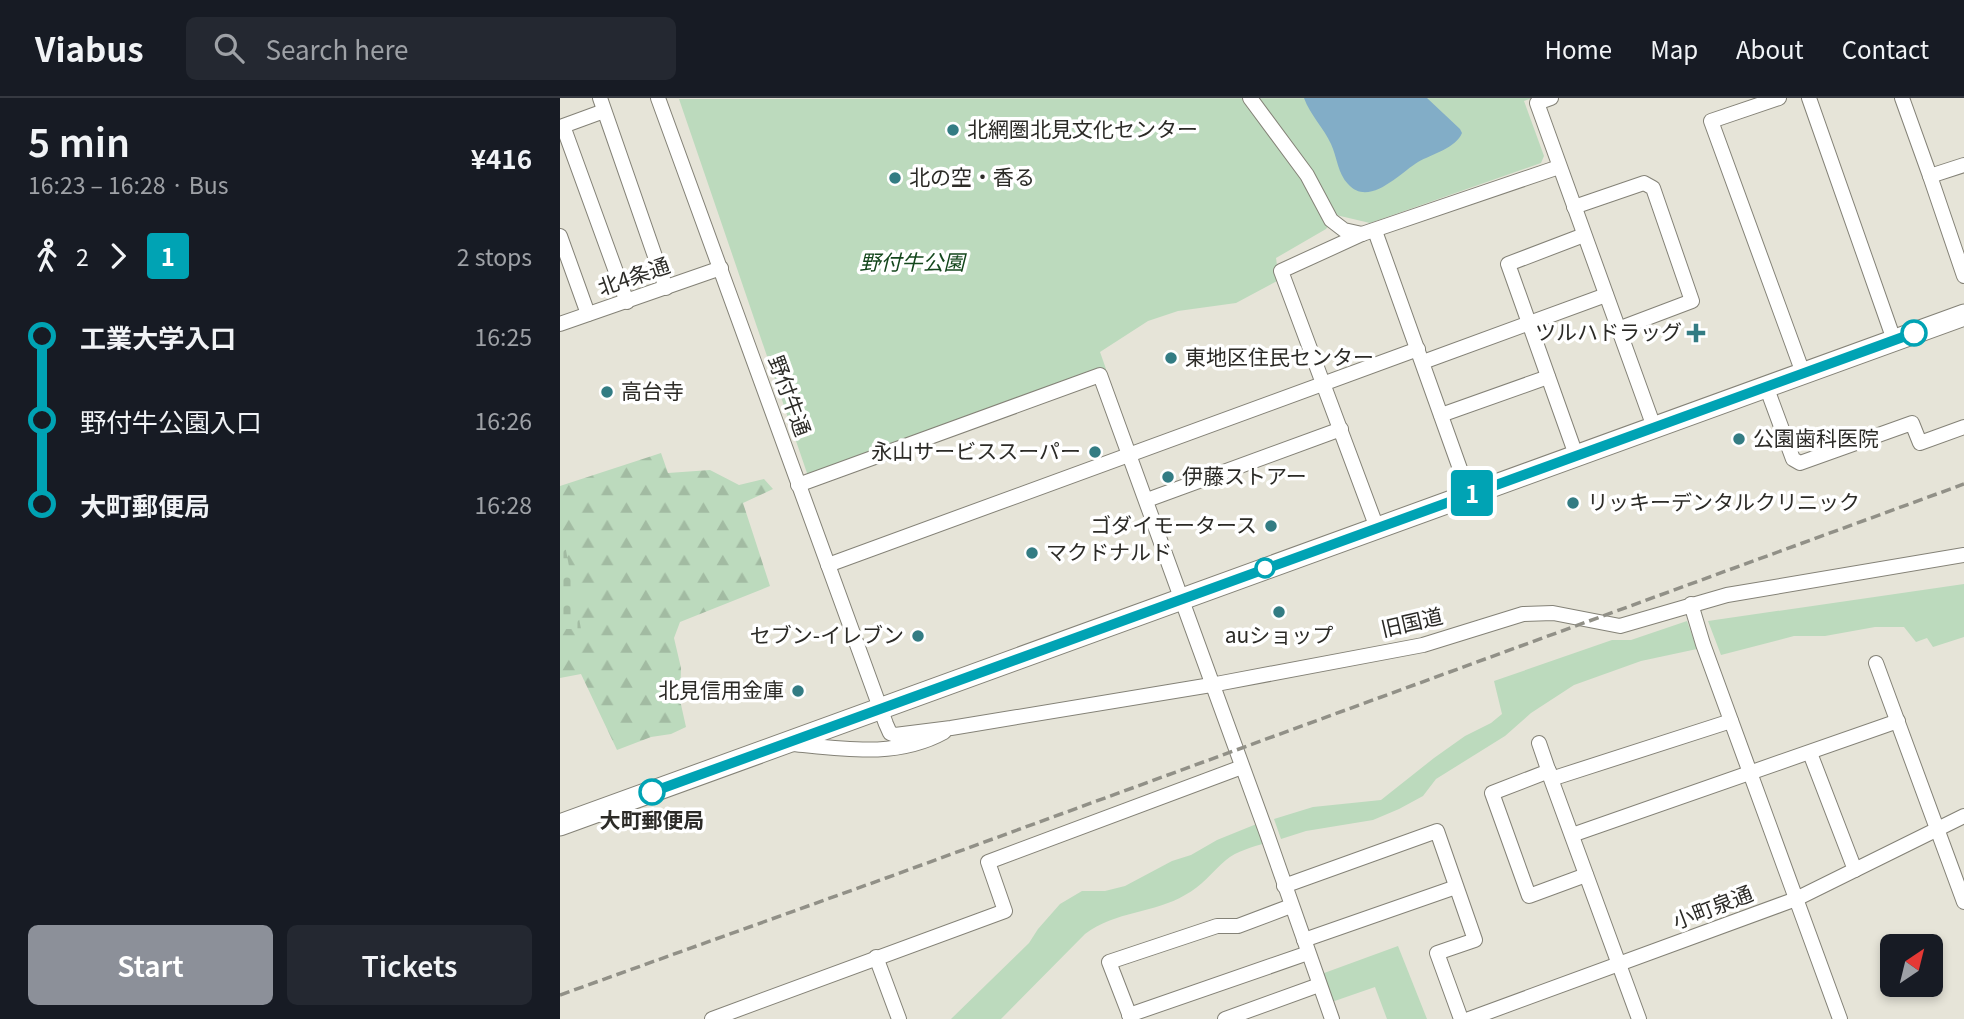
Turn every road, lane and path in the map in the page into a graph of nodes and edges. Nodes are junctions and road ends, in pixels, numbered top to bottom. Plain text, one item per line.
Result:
1 (659, 98) edge
2 (1250, 98) edge
3 (1551, 98) edge
4 (1779, 98) edge
5 (1809, 98) edge
6 (1902, 98) edge
7 (602, 104) edge
8 (1964, 165) edge
9 (1559, 167) junction
10 (1930, 176) junction
11 (1574, 207) junction
12 (1368, 233) junction
13 (1584, 235) junction
14 (560, 236) edge
15 (721, 268) junction
16 (1964, 276) edge
17 (666, 288) junction
18 (1606, 295) junction
19 (627, 302) junction
20 (588, 314) junction
21 (1964, 314) edge
22 (560, 324) edge
23 (1528, 324) junction
24 (1618, 329) junction
25 (1894, 340) junction
26 (1420, 355) junction
27 (1803, 373) junction
28 (1548, 377) junction
29 (1324, 384) junction
30 (1766, 386) junction
31 (1441, 415) junction
32 (1654, 427) junction
33 (1964, 427) edge
34 (1341, 429) junction
35 (1130, 454) junction
36 (1576, 455) junction
37 (798, 485) junction
38 (1469, 494) junction
39 (1147, 500) junction
40 (1377, 528) junction
41 (1964, 555) edge
42 (828, 565) junction
43 (1182, 598) junction
44 (1691, 604) junction
45 (1876, 663) dead end
46 (1211, 685) junction
47 (881, 709) junction
48 (1731, 721) junction
49 (1898, 721) junction
50 (951, 728) junction
51 (1539, 743) dead end
52 (787, 744) junction
53 (1810, 753) junction
54 (1242, 767) junction
55 (1751, 774) junction
56 (1550, 775) junction
57 (1964, 816) edge
58 (560, 825) edge
59 (1939, 830) junction
60 (1572, 835) junction
61 (1855, 870) junction
62 (1586, 875) junction
63 (1284, 886) junction
64 (1456, 887) junction
65 (1796, 899) junction
66 (1964, 902) edge
67 (1291, 906) junction
68 (1306, 946) junction
69 (876, 957) junction
70 (1620, 965) junction
71 (1320, 985) junction
72 (1130, 1017) edge
73 (712, 1019) edge
74 (899, 1019) edge
75 (1225, 1019) edge
76 (1332, 1019) edge
77 (1461, 1019) edge
78 (1469, 1019) edge
79 (1639, 1019) edge
80 (1840, 1019) edge

1 - 15 street, 野付牛通
2 - 12 street
3 - 9 street
4 - 27 street
5 - 25 street
6 - 10 street
7 - 17 street
7 - 19 street
8 - 10 street
9 - 11 street
9 - 12 street
10 - 16 street
11 - 13 street
11 - 24 street
12 - 26 street
12 - 29 street
13 - 18 street
13 - 23 street
14 - 20 street
15 - 17 street, 北4条通
15 - 37 street, 野付牛通
17 - 19 street, 北4条通
18 - 23 street
18 - 24 street
19 - 20 street, 北4条通
20 - 22 street, 北4条通
21 - 25 highway
23 - 26 street
23 - 28 street
24 - 32 street
25 - 27 highway
26 - 29 street
26 - 31 street
27 - 30 highway
28 - 31 street
28 - 36 street
29 - 34 street
29 - 35 street
30 - 32 highway
30 - 33 street
31 - 38 street
32 - 36 highway
34 - 39 street
34 - 40 street
35 - 37 street
35 - 39 street
35 - 42 street
36 - 38 highway
37 - 42 street, 野付牛通
38 - 40 highway
39 - 43 street
40 - 43 highway
41 - 44 street, 旧国道
42 - 47 street, 野付牛通
43 - 46 street
43 - 47 highway
44 - 46 street, 旧国道
44 - 48 street
45 - 49 street
46 - 50 street, 旧国道
46 - 54 street
47 - 50 street, 旧国道
47 - 52 highway
48 - 55 street
48 - 56 street
49 - 53 street
49 - 59 street
50 - 52 street
51 - 56 street
52 - 58 highway
53 - 55 street
53 - 61 street
54 - 63 street
54 - 69 street
55 - 60 street
55 - 65 street
56 - 60 street
56 - 62 street
57 - 59 street, 小町泉通
59 - 61 street, 小町泉通
59 - 66 street
60 - 62 street
61 - 65 street, 小町泉通
62 - 70 street
63 - 64 street
63 - 67 street
64 - 68 street
64 - 77 street
65 - 70 street, 小町泉通
65 - 80 street
67 - 68 street
67 - 72 street
68 - 71 street
68 - 72 street
69 - 73 street
69 - 74 street
70 - 78 street, 小町泉通
70 - 79 street
71 - 75 street
71 - 76 street

